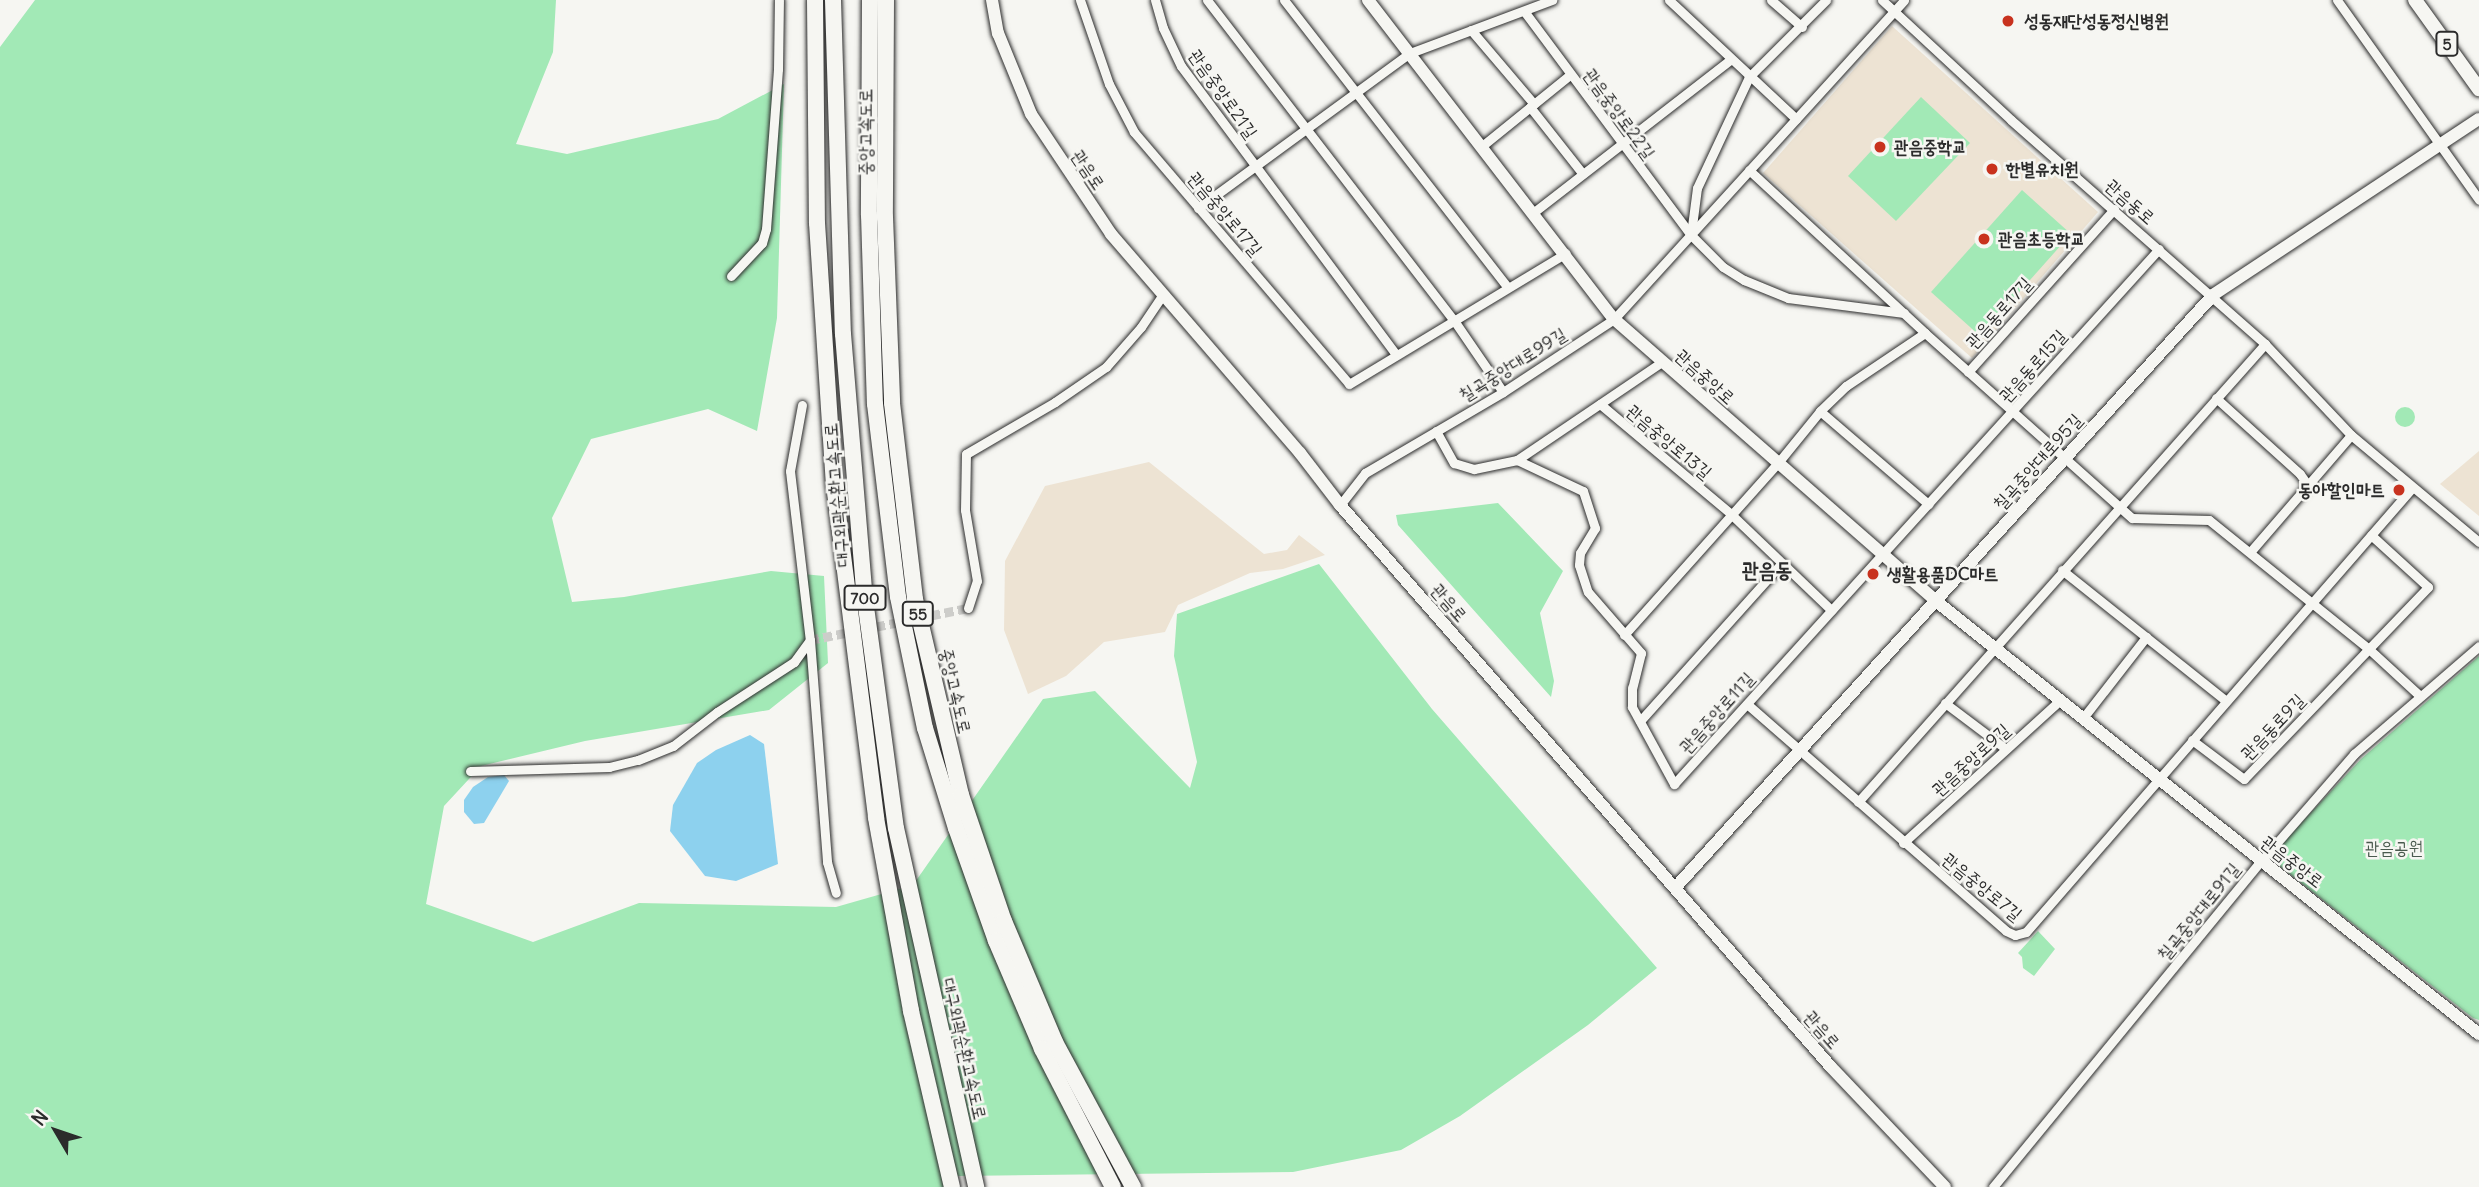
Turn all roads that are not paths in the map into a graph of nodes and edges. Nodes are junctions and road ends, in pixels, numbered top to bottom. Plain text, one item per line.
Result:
1 (779, 0) edge
2 (815, 0) edge
3 (833, 0) edge
4 (870, 0) edge
5 (886, 0) edge
6 (992, 0) edge
7 (1080, 0) edge
8 (1155, 0) edge
9 (1207, 0) edge
10 (1284, 0) edge
11 (1368, 0) edge
12 (1552, 0) edge
13 (1669, 0) edge
14 (1771, 0) edge
15 (1826, 0) edge
16 (1882, 0) edge
17 (1904, 0) edge
18 (2337, 0) edge
19 (2415, 0) edge
20 (1894, 10) junction
21 (1524, 11) junction
22 (1802, 27) junction
23 (1471, 30) junction
24 (1410, 53) junction
25 (1731, 59) junction
26 (1571, 74) junction
27 (1749, 76) junction
28 (2479, 89) edge
29 (1356, 92) junction
30 (1532, 105) junction
31 (1796, 119) junction
32 (2479, 120) edge
33 (1305, 128) junction
34 (1621, 145) junction
35 (2441, 145) junction
36 (1482, 146) junction
37 (1255, 165) junction
38 (1749, 170) junction
39 (1583, 174) junction
40 (2479, 200) edge
41 (1198, 208) junction
42 (2114, 209) junction
43 (1534, 212) junction
44 (1691, 236) junction
45 (2159, 248) junction
46 (1566, 253) junction
47 (732, 275) dead end
48 (1507, 286) junction
49 (1163, 294) junction
50 (2213, 295) junction
51 (1904, 313) junction
52 (1615, 318) junction
53 (1453, 319) junction
54 (1925, 333) junction
55 (2265, 344) junction
56 (1396, 354) junction
57 (1662, 362) junction
58 (1968, 372) junction
59 (1503, 392) junction
60 (2216, 398) junction
61 (1600, 404) junction
62 (802, 405) dead end
63 (1820, 411) junction
64 (2012, 412) junction
65 (1436, 431) junction
66 (2351, 435) junction
67 (2064, 458) junction
68 (1517, 460) junction
69 (1777, 464) junction
70 (2308, 484) junction
71 (2413, 488) junction
72 (1928, 504) junction
73 (1340, 505) junction
74 (2119, 508) junction
75 (1731, 514) junction
76 (2371, 535) junction
77 (2479, 542) edge
78 (2251, 551) junction
79 (1882, 552) junction
80 (1781, 564) junction
81 (2063, 570) junction
82 (1937, 602) junction
83 (2313, 602) junction
84 (968, 608) dead end
85 (1831, 610) junction
86 (1624, 635) junction
87 (2146, 637) junction
88 (810, 640) junction
89 (2479, 646) edge
90 (1993, 647) junction
91 (2370, 650) junction
92 (2419, 695) junction
93 (2060, 700) junction
94 (2226, 701) junction
95 (1945, 703) junction
96 (1747, 704) junction
97 (2083, 718) junction
98 (1640, 721) junction
99 (2192, 740) junction
100 (2006, 749) junction
101 (1801, 751) junction
102 (470, 771) dead end
103 (2158, 779) junction
104 (1858, 802) junction
105 (1903, 843) junction
106 (2261, 861) junction
107 (1675, 888) junction
108 (836, 893) dead end
109 (2479, 1034) edge
110 (951, 1187) edge
111 (976, 1187) edge
112 (1113, 1187) edge
113 (1133, 1187) edge
114 (1945, 1187) edge
115 (1993, 1187) edge

1 - 47 street
2 - 110 highway, 대구외곽순환고속도로 / 700
3 - 111 highway, 대구외곽순환고속도로 / 700
4 - 112 highway, 중앙고속도로 / 55
5 - 113 highway, 중앙고속도로 / 55
6 - 49 main road, 관음로
7 - 41 street, 관음중앙로17길
8 - 37 street, 관음중앙로21길
9 - 33 street
10 - 29 street
11 - 24 main road, 관음중앙로
12 - 21 street
13 - 25 street
14 - 22 street
15 - 22 street
16 - 20 street, 관음동로
17 - 20 street, 칠곡중앙대로99길
18 - 35 street
19 - 28 main road, 5
20 - 31 street, 칠곡중앙대로99길
20 - 42 street, 관음동로
21 - 23 street
21 - 26 street, 관음중앙로22길
22 - 27 street
23 - 24 street
23 - 30 street
24 - 29 street, 관음중앙로21길
24 - 36 main road, 관음중앙로
25 - 27 street
25 - 34 street
26 - 30 street
26 - 34 street, 관음중앙로22길
27 - 31 street
27 - 44 street
29 - 33 street, 관음중앙로21길
29 - 48 street
30 - 36 street
30 - 39 street
31 - 38 street, 칠곡중앙대로99길
32 - 35 main road, 칠곡중앙대로95길
33 - 37 street, 관음중앙로21길
33 - 53 street
34 - 39 street
34 - 44 street, 관음중앙로22길
35 - 40 street
35 - 50 main road, 칠곡중앙대로95길
36 - 43 main road, 관음중앙로
37 - 41 street, 관음중앙로21길
37 - 56 street
38 - 44 street, 칠곡중앙대로99길
38 - 51 street
39 - 43 street
41 - 56 street, 관음중앙로17길
42 - 45 street, 관음동로
42 - 58 street, 관음동로17길
43 - 46 main road, 관음중앙로
44 - 51 street
44 - 52 street, 칠곡중앙대로99길
45 - 50 street, 관음동로
45 - 64 street, 관음동로15길
46 - 48 street, 관음중앙로17길
46 - 52 main road, 관음중앙로
48 - 53 street, 관음중앙로17길
49 - 73 main road, 관음로
49 - 84 street
50 - 55 street, 관음동로
50 - 67 main road, 칠곡중앙대로95길
51 - 54 street, 관음동로17길
52 - 57 main road, 관음중앙로
52 - 59 street, 칠곡중앙대로99길
53 - 56 street, 관음중앙로17길
53 - 59 street
54 - 58 street, 관음동로17길
54 - 63 street
55 - 60 street
55 - 66 street, 관음동로
57 - 61 street
57 - 69 main road, 관음중앙로
58 - 64 street
59 - 65 street, 칠곡중앙대로99길
60 - 70 street
60 - 74 street
61 - 68 street, 관음중앙로13길
61 - 75 street, 관음중앙로13길
62 - 88 street
63 - 69 street
63 - 72 street
64 - 67 street
64 - 72 street, 관음동로15길
65 - 68 street
65 - 73 street, 칠곡중앙대로99길
66 - 70 street
66 - 71 street, 관음동로
67 - 74 street
67 - 82 main road, 칠곡중앙대로95길
68 - 86 street, 관음중앙로11길
69 - 75 street
69 - 79 main road, 관음중앙로
70 - 78 street
71 - 76 street
71 - 77 street, 관음동로
72 - 79 street, 관음동로15길
73 - 107 main road, 관음로
74 - 78 street
74 - 81 street
75 - 80 street
75 - 86 street
76 - 83 street
76 - 91 street, 관음동로9길
78 - 83 street
79 - 82 main road, 관음중앙로
79 - 85 street, 관음중앙로11길
80 - 85 street
80 - 98 street
81 - 87 street
81 - 90 street
82 - 90 main road, 관음중앙로
82 - 101 main road, 칠곡중앙대로95길
83 - 91 street
83 - 94 street
85 - 96 street, 관음중앙로11길
86 - 98 street, 관음중앙로11길
87 - 94 street
87 - 97 street
88 - 102 street
88 - 108 street
89 - 92 street, 칠곡중앙대로91길
90 - 93 main road, 관음중앙로
90 - 95 street
91 - 92 street
91 - 99 street, 관음동로9길
92 - 106 street, 칠곡중앙대로91길
93 - 97 main road, 관음중앙로
93 - 100 street, 관음중앙로9길
94 - 99 street
95 - 100 street
95 - 104 street
96 - 98 street, 관음중앙로11길
96 - 101 street, 관음중앙로7길
97 - 103 main road, 관음중앙로
99 - 103 street
100 - 105 street, 관음중앙로9길
101 - 104 street, 관음중앙로7길
101 - 107 main road, 칠곡중앙대로95길
103 - 105 street, 관음중앙로7길
103 - 106 main road, 관음중앙로
104 - 105 street, 관음중앙로7길
106 - 109 main road, 관음중앙로
106 - 115 street, 칠곡중앙대로91길
107 - 114 main road, 관음로

